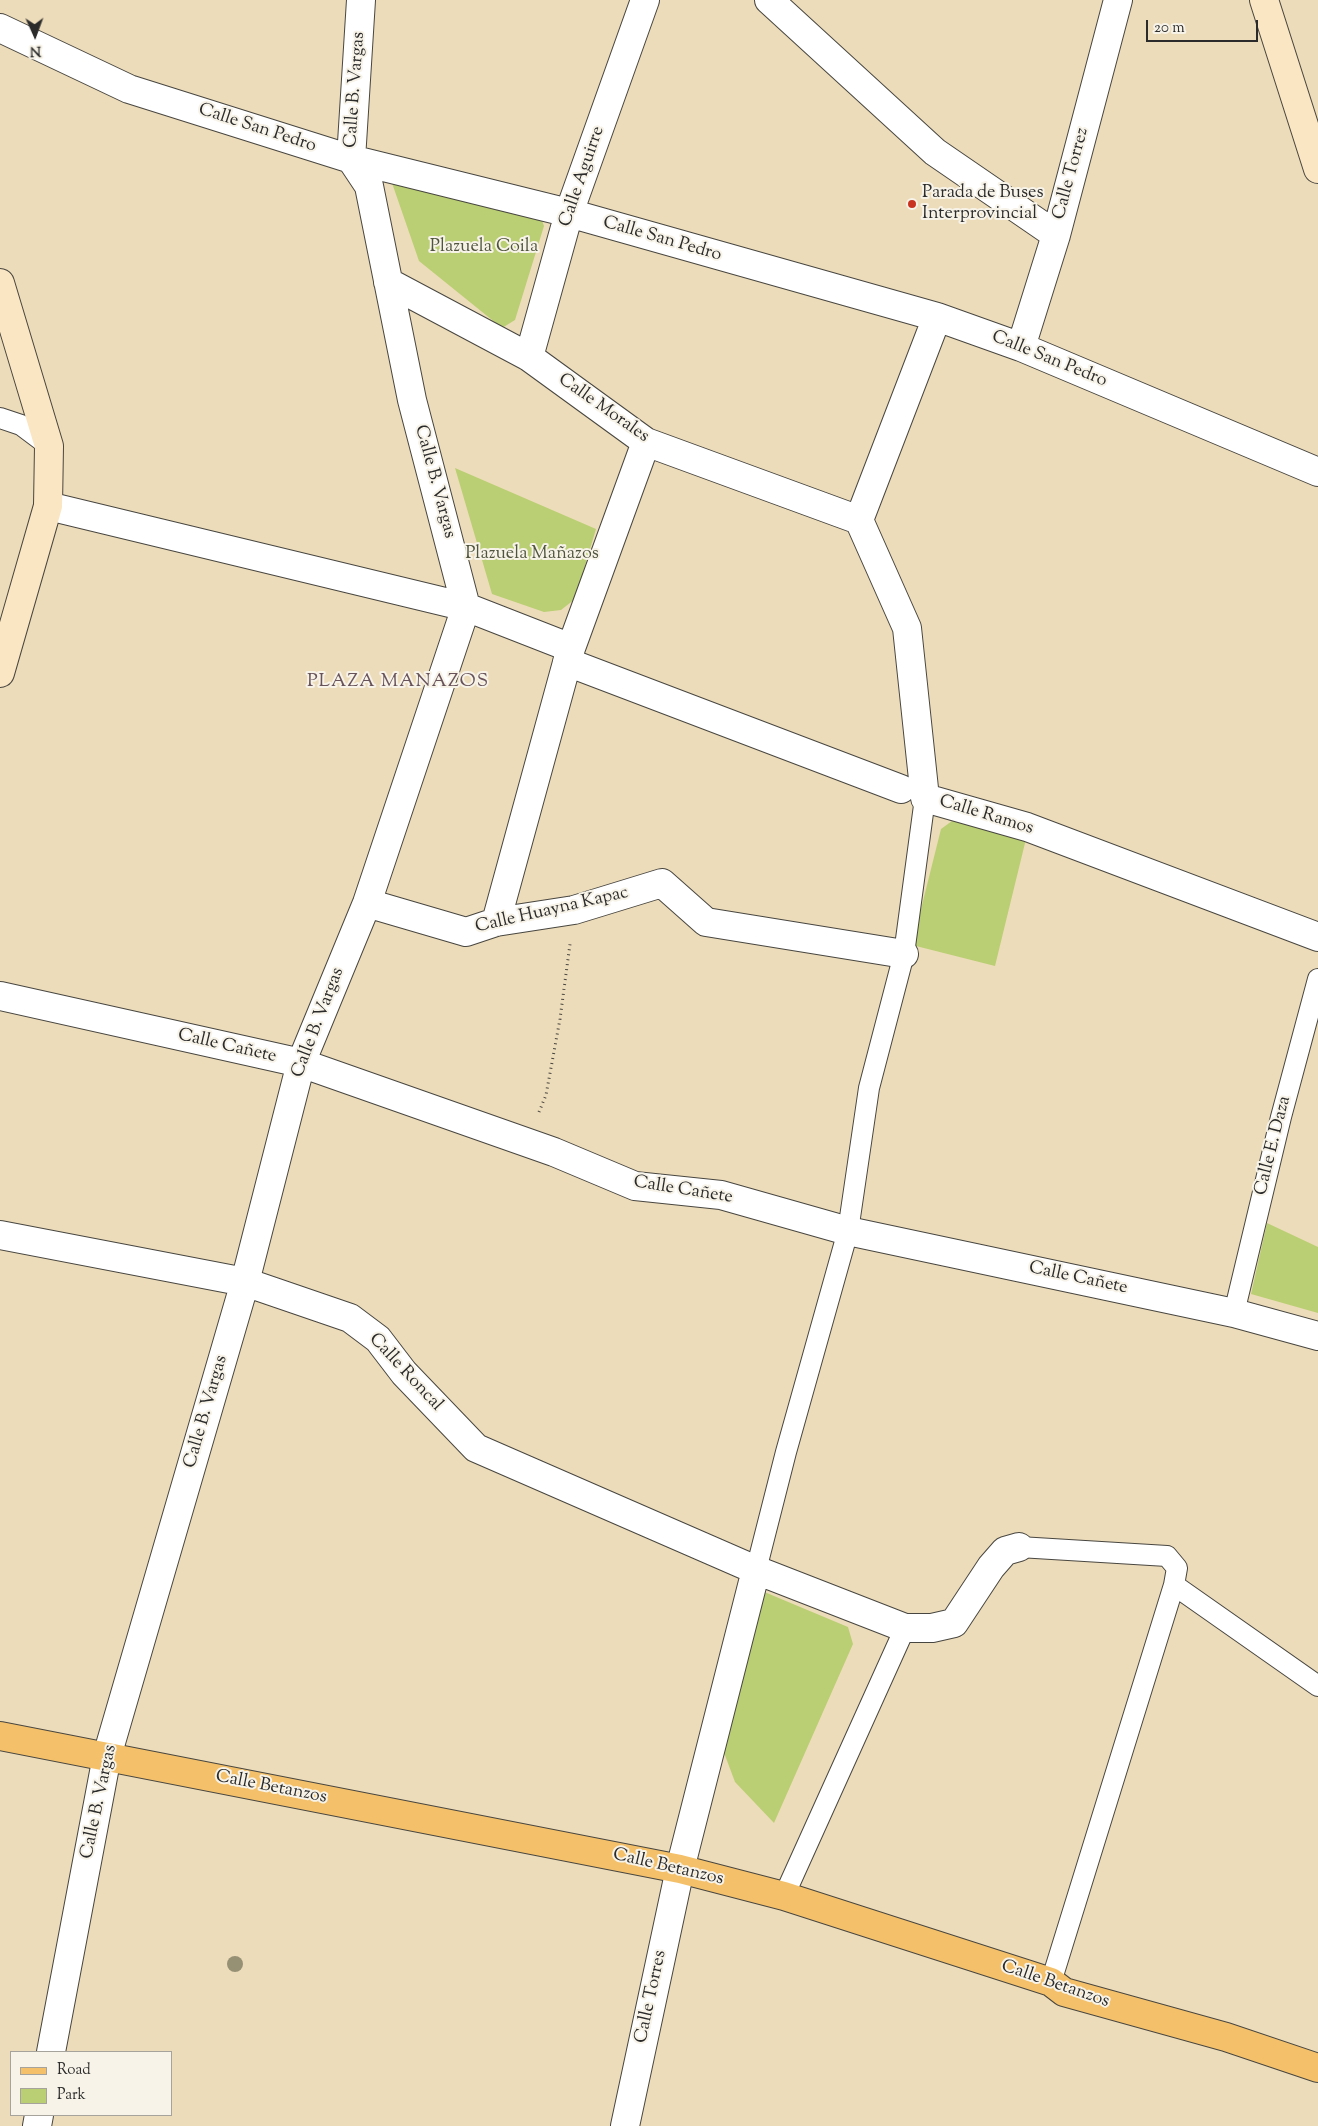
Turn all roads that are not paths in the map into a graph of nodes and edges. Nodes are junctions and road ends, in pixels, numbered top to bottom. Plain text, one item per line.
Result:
1 (361, 0) edge
2 (645, 0) edge
3 (770, 0) edge
4 (1118, 0) edge
5 (1264, 0) edge
6 (0, 28) edge
7 (351, 159) junction
8 (1318, 169) edge
9 (569, 213) junction
10 (1056, 235) junction
11 (0, 282) edge
12 (388, 282) junction
13 (938, 317) junction
14 (1021, 347) junction
15 (529, 357) junction
16 (0, 418) edge
17 (646, 442) junction
18 (49, 446) junction
19 (1318, 472) edge
20 (48, 506) junction
21 (859, 520) junction
22 (466, 607) junction
23 (569, 655) junction
24 (0, 673) edge
25 (913, 793) junction
26 (366, 903) junction
27 (496, 922) junction
28 (1318, 937) edge
29 (904, 954) junction
30 (1318, 979) edge
31 (0, 996) edge
32 (301, 1063) junction
33 (848, 1231) junction
34 (0, 1235) edge
35 (244, 1282) junction
36 (1234, 1313) junction
37 (1318, 1336) edge
38 (1019, 1547) joint
39 (756, 1570) junction
40 (1174, 1585) junction
41 (905, 1628) junction
42 (1318, 1686) edge
43 (0, 1736) edge
44 (108, 1756) junction
45 (680, 1868) junction
46 (784, 1896) junction
47 (1050, 1982) junction
48 (51, 2051) edge
49 (1318, 2068) edge
50 (624, 2126) edge

1 - 7 street, Calle B. Vargas
2 - 9 street, Calle Aguirre
3 - 10 street
4 - 10 street, Calle Torrez
5 - 8 main road
6 - 7 street, Calle San Pedro
7 - 9 street, Calle San Pedro
7 - 12 street, Calle B. Vargas
9 - 13 street, Calle San Pedro
9 - 15 street, Calle Aguirre
10 - 14 street, Calle Torrez
11 - 18 main road
12 - 15 street, Calle Morales
12 - 22 street, Calle B. Vargas
13 - 14 street, Calle San Pedro
13 - 21 street
14 - 19 street, Calle San Pedro
15 - 17 street, Calle Morales
16 - 18 lane
17 - 21 street, Calle Morales
17 - 23 street
18 - 20 main road
20 - 22 street, Calle Ramos
20 - 24 main road
21 - 25 street, Calle Ramos
22 - 23 street, Calle Ramos
22 - 26 street, Calle B. Vargas
23 - 25 street, Calle Ramos
23 - 27 street
25 - 28 street, Calle Ramos
25 - 29 lane
26 - 27 street, Calle Huayna Kapac
26 - 32 street, Calle B. Vargas
27 - 29 street, Calle Huayna Kapac
29 - 33 lane
30 - 36 lane, Calle E. Daza
31 - 32 street, Calle Cañete
32 - 33 street, Calle Cañete
32 - 35 street, Calle B. Vargas
33 - 36 street, Calle Cañete
33 - 39 lane
34 - 35 street, Calle Roncal
35 - 39 street, Calle Roncal
35 - 44 street, Calle B. Vargas
36 - 37 street, Calle Cañete
38 - 40 lane
38 - 41 street
39 - 41 street, Calle Roncal
39 - 45 street, Calle Torres
40 - 42 lane
40 - 47 lane
41 - 46 lane
43 - 44 main road, Calle Betanzos
44 - 45 main road, Calle Betanzos
44 - 48 street, Calle B. Vargas
45 - 46 main road, Calle Betanzos
45 - 50 street, Calle Torres
46 - 47 main road, Calle Betanzos
47 - 49 main road, Calle Betanzos

